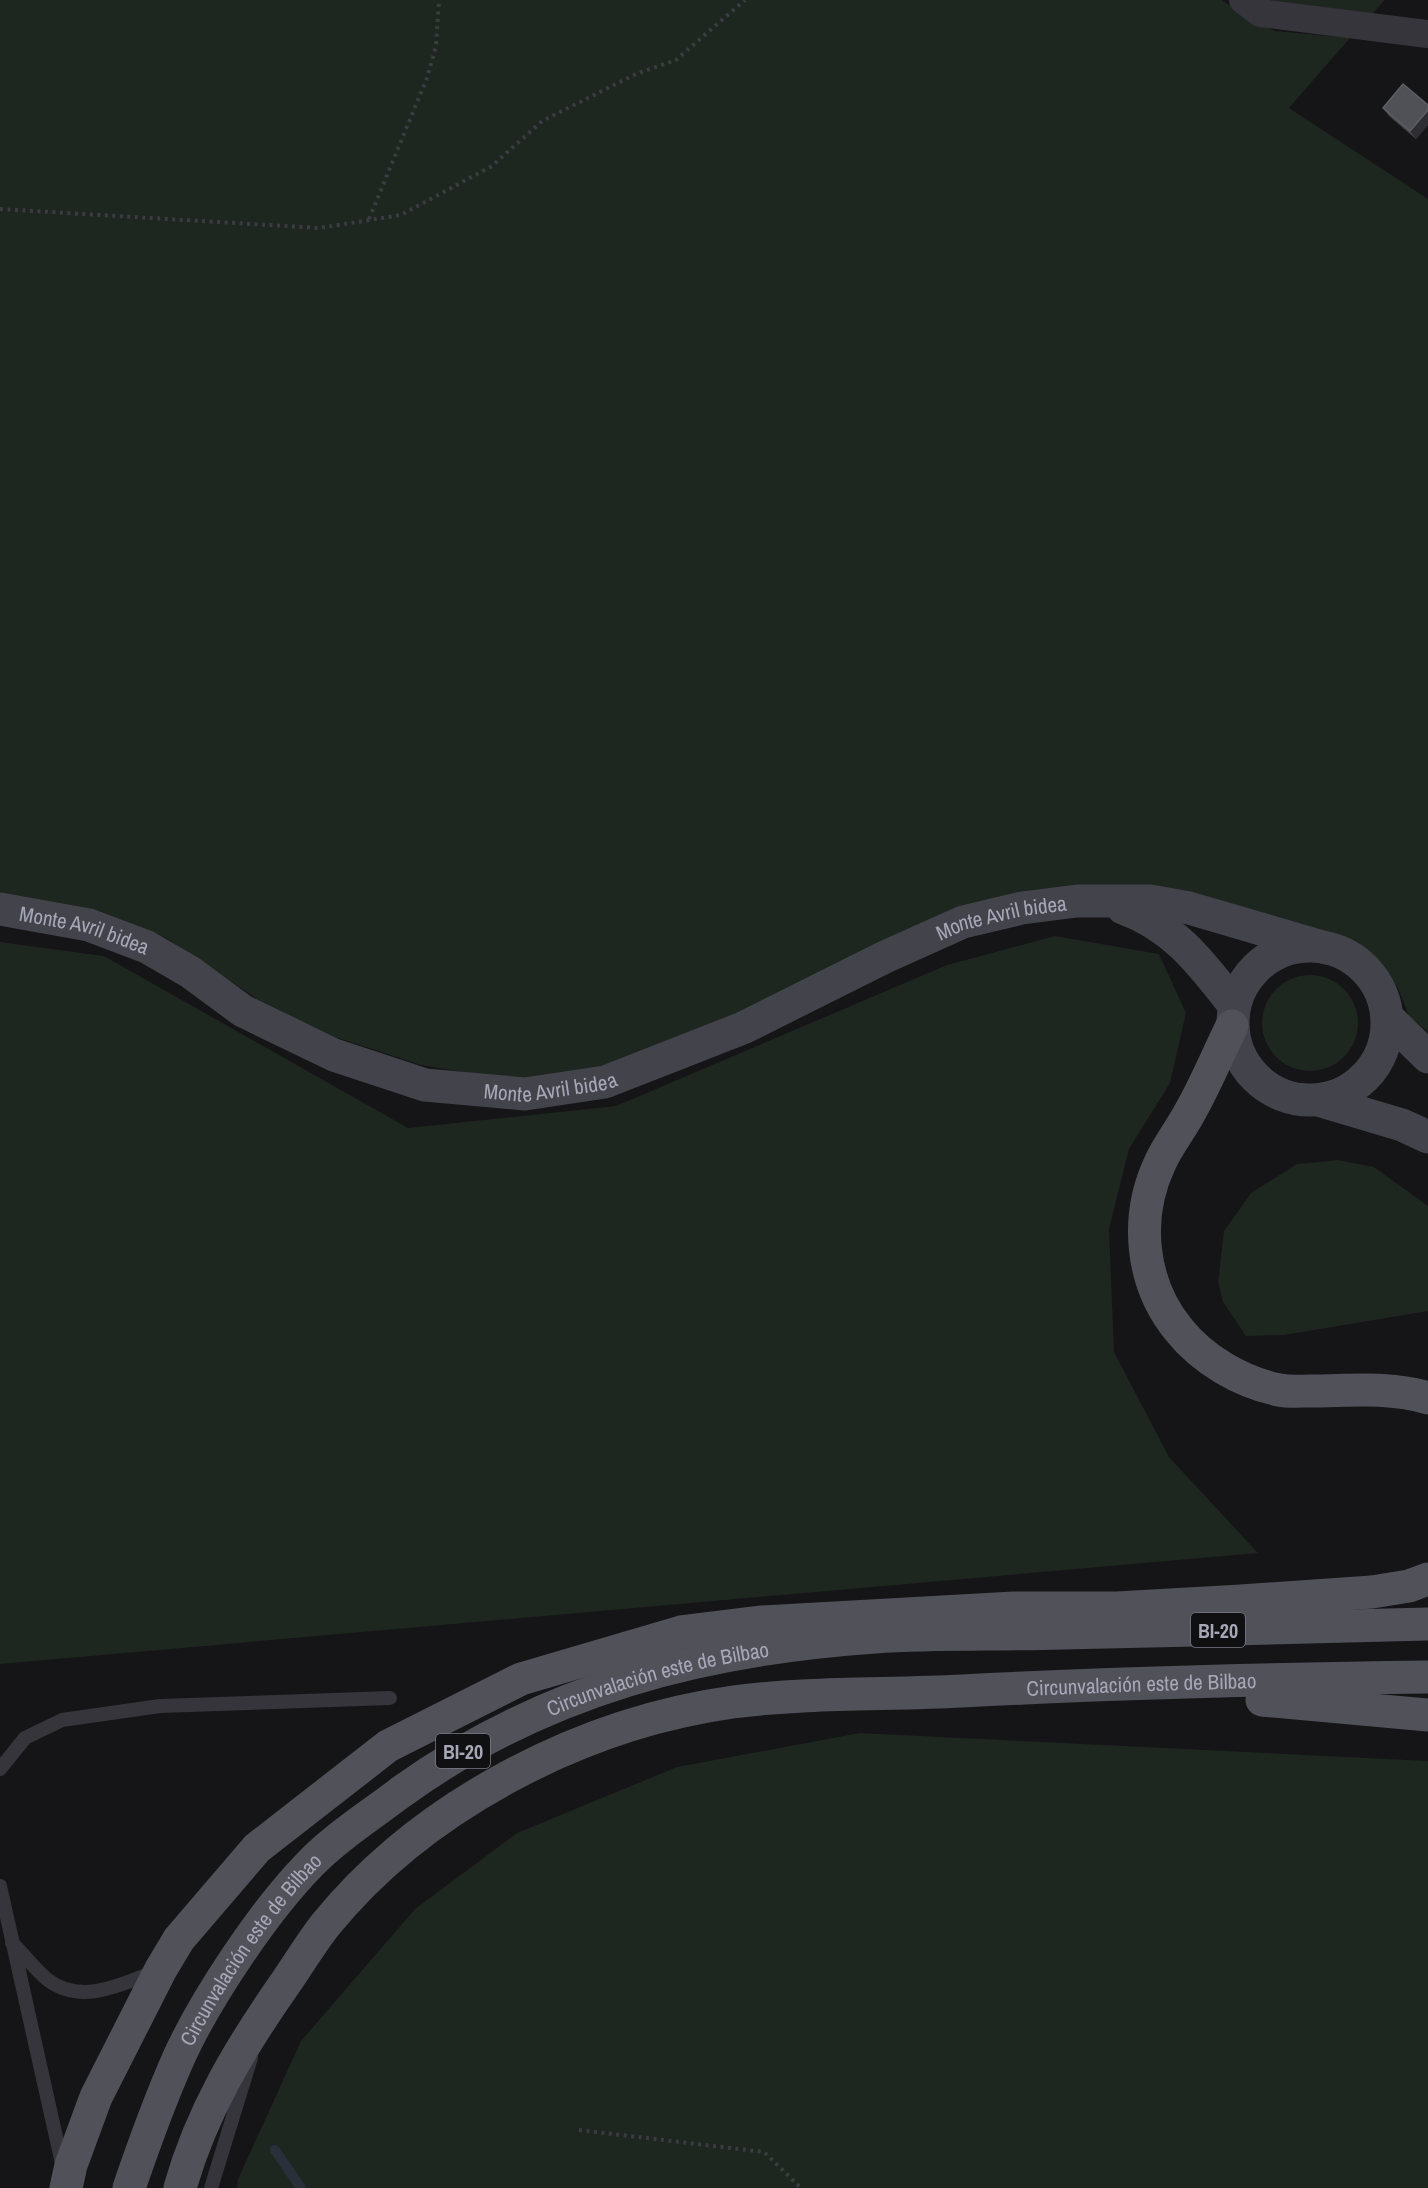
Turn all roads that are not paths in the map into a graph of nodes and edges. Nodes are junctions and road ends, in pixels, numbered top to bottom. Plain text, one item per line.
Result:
1 (1243, 0) edge
2 (1428, 34) edge
3 (1104, 902) junction
4 (0, 909) edge
5 (1326, 948) junction
6 (1233, 1015) junction
7 (1387, 1017) junction
8 (1428, 1057) edge
9 (1318, 1100) junction
10 (1428, 1137) edge
11 (1428, 1398) edge
12 (1428, 1579) edge
13 (1116, 1608) junction
14 (1428, 1624) edge
15 (1008, 1635) junction
16 (1428, 1677) edge
17 (1047, 1685) junction
18 (390, 1698) dead end
19 (1428, 1715) edge
20 (0, 1769) edge
21 (0, 1886) edge
22 (11, 1941) junction
23 (161, 1969) junction
24 (266, 2011) junction
25 (66, 2187) edge
26 (129, 2188) edge
27 (180, 2188) edge
28 (211, 2188) edge

1 - 2 street
3 - 4 street, Monte Avril bidea
3 - 5 street, Monte Avril bidea
3 - 6 street, Monte Avril bidea
5 - 6 street
5 - 7 street
6 - 9 street
6 - 11 main road
7 - 8 street
7 - 9 street
9 - 10 street
12 - 13 main road
13 - 15 main road
13 - 23 main road
14 - 15 main road, Circunvalación este de Bilbao / BI-20
15 - 26 main road, Circunvalación este de Bilbao / BI-20
16 - 17 main road, Circunvalación este de Bilbao / BI-20
17 - 19 main road
17 - 24 main road, Circunvalación este de Bilbao / BI-20
18 - 20 lane
21 - 22 lane
22 - 23 lane
22 - 25 lane
23 - 25 main road
24 - 27 main road, Circunvalación este de Bilbao / BI-20
24 - 28 lane

